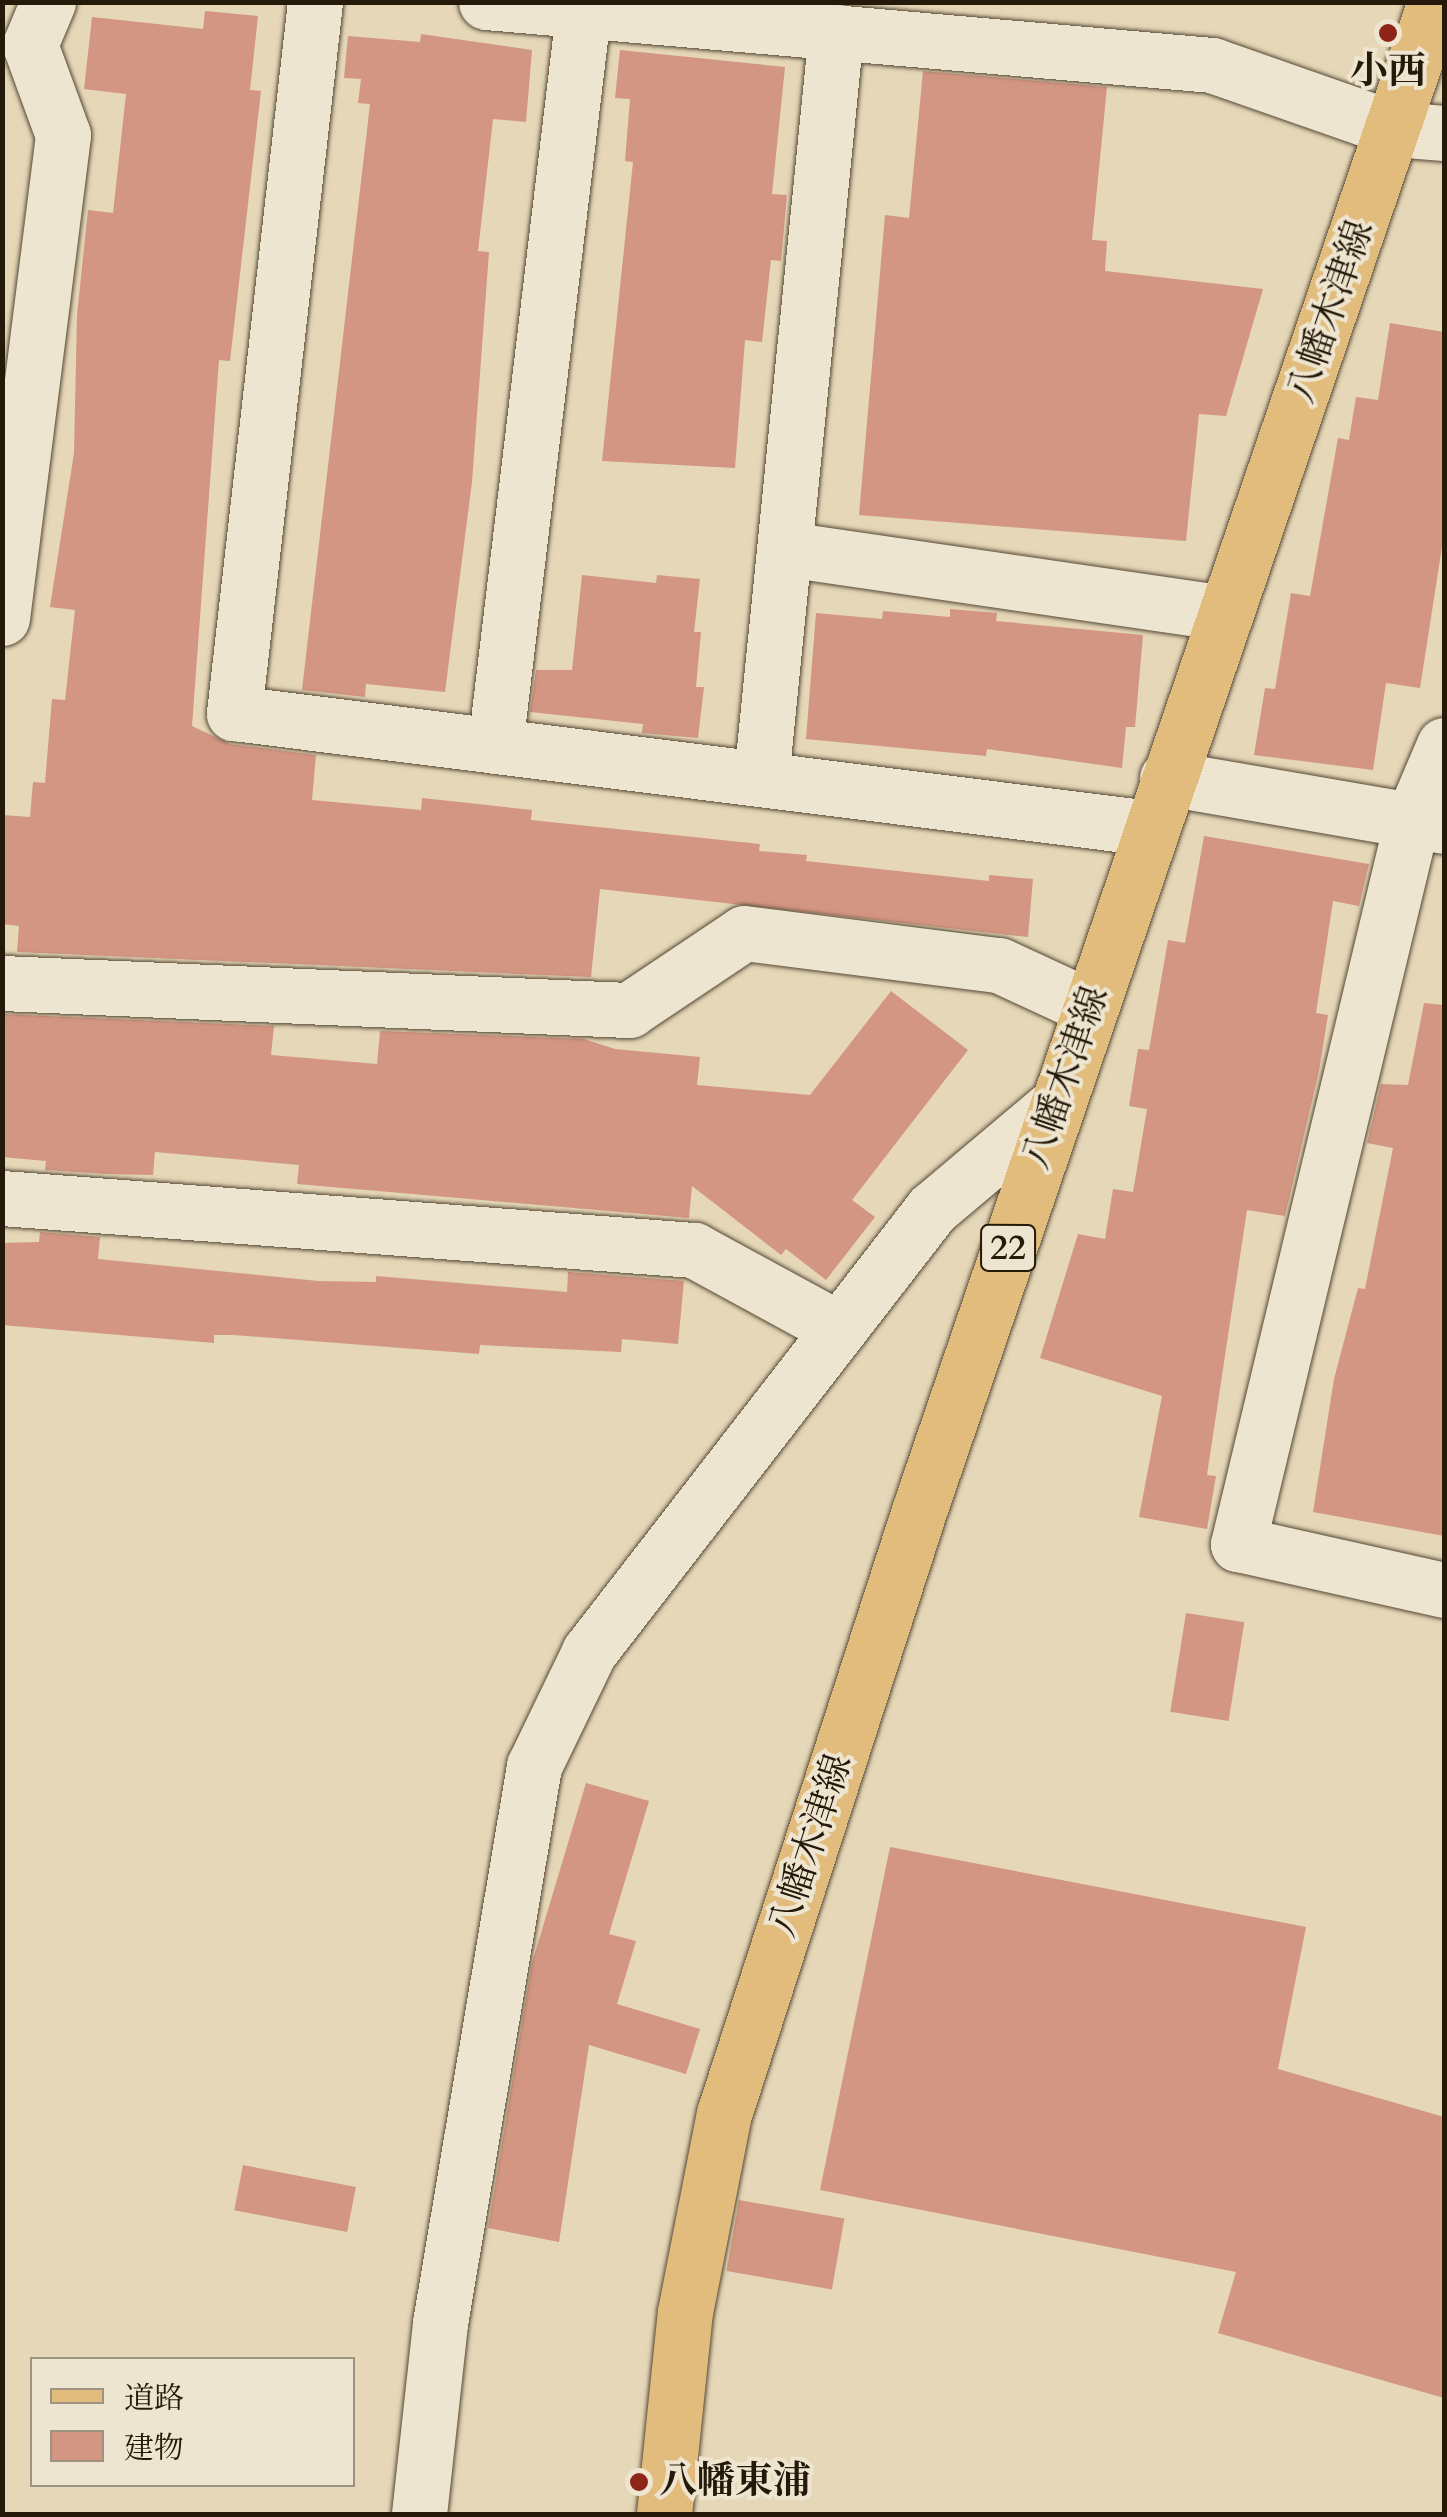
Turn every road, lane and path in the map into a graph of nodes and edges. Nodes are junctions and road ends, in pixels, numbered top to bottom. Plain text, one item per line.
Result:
1 (48, 2) edge
2 (315, 2) edge
3 (486, 2) edge
4 (1435, 2) edge
5 (583, 13) junction
6 (756, 13) edge
7 (836, 32) junction
8 (1420, 131) edge
9 (9, 506) edge
10 (786, 550) junction
11 (1225, 614) junction
12 (2, 618) edge
13 (1444, 745) edge
14 (495, 746) junction
15 (761, 779) junction
16 (1158, 803) junction
17 (1428, 823) edge
18 (2, 982) edge
19 (1090, 1007) junction
20 (1058, 1103) junction
21 (2, 1198) edge
22 (839, 1329) junction
23 (1444, 1590) edge
24 (419, 2514) edge
25 (664, 2514) edge

1 - 9 street
2 - 14 street
3 - 5 street
4 - 8 main road, 八幡木津線 / 22
5 - 6 street
5 - 14 street
6 - 7 street
7 - 8 street
7 - 10 street
8 - 11 main road, 八幡木津線 / 22
9 - 12 street
10 - 11 street
10 - 15 street
11 - 16 main road, 八幡木津線 / 22
13 - 17 street
14 - 15 street
15 - 16 street
16 - 17 street
16 - 19 main road, 八幡木津線 / 22
17 - 23 street
18 - 19 street
19 - 20 main road, 八幡木津線 / 22
20 - 22 street
20 - 25 main road, 八幡木津線 / 22
21 - 22 street
22 - 24 street

